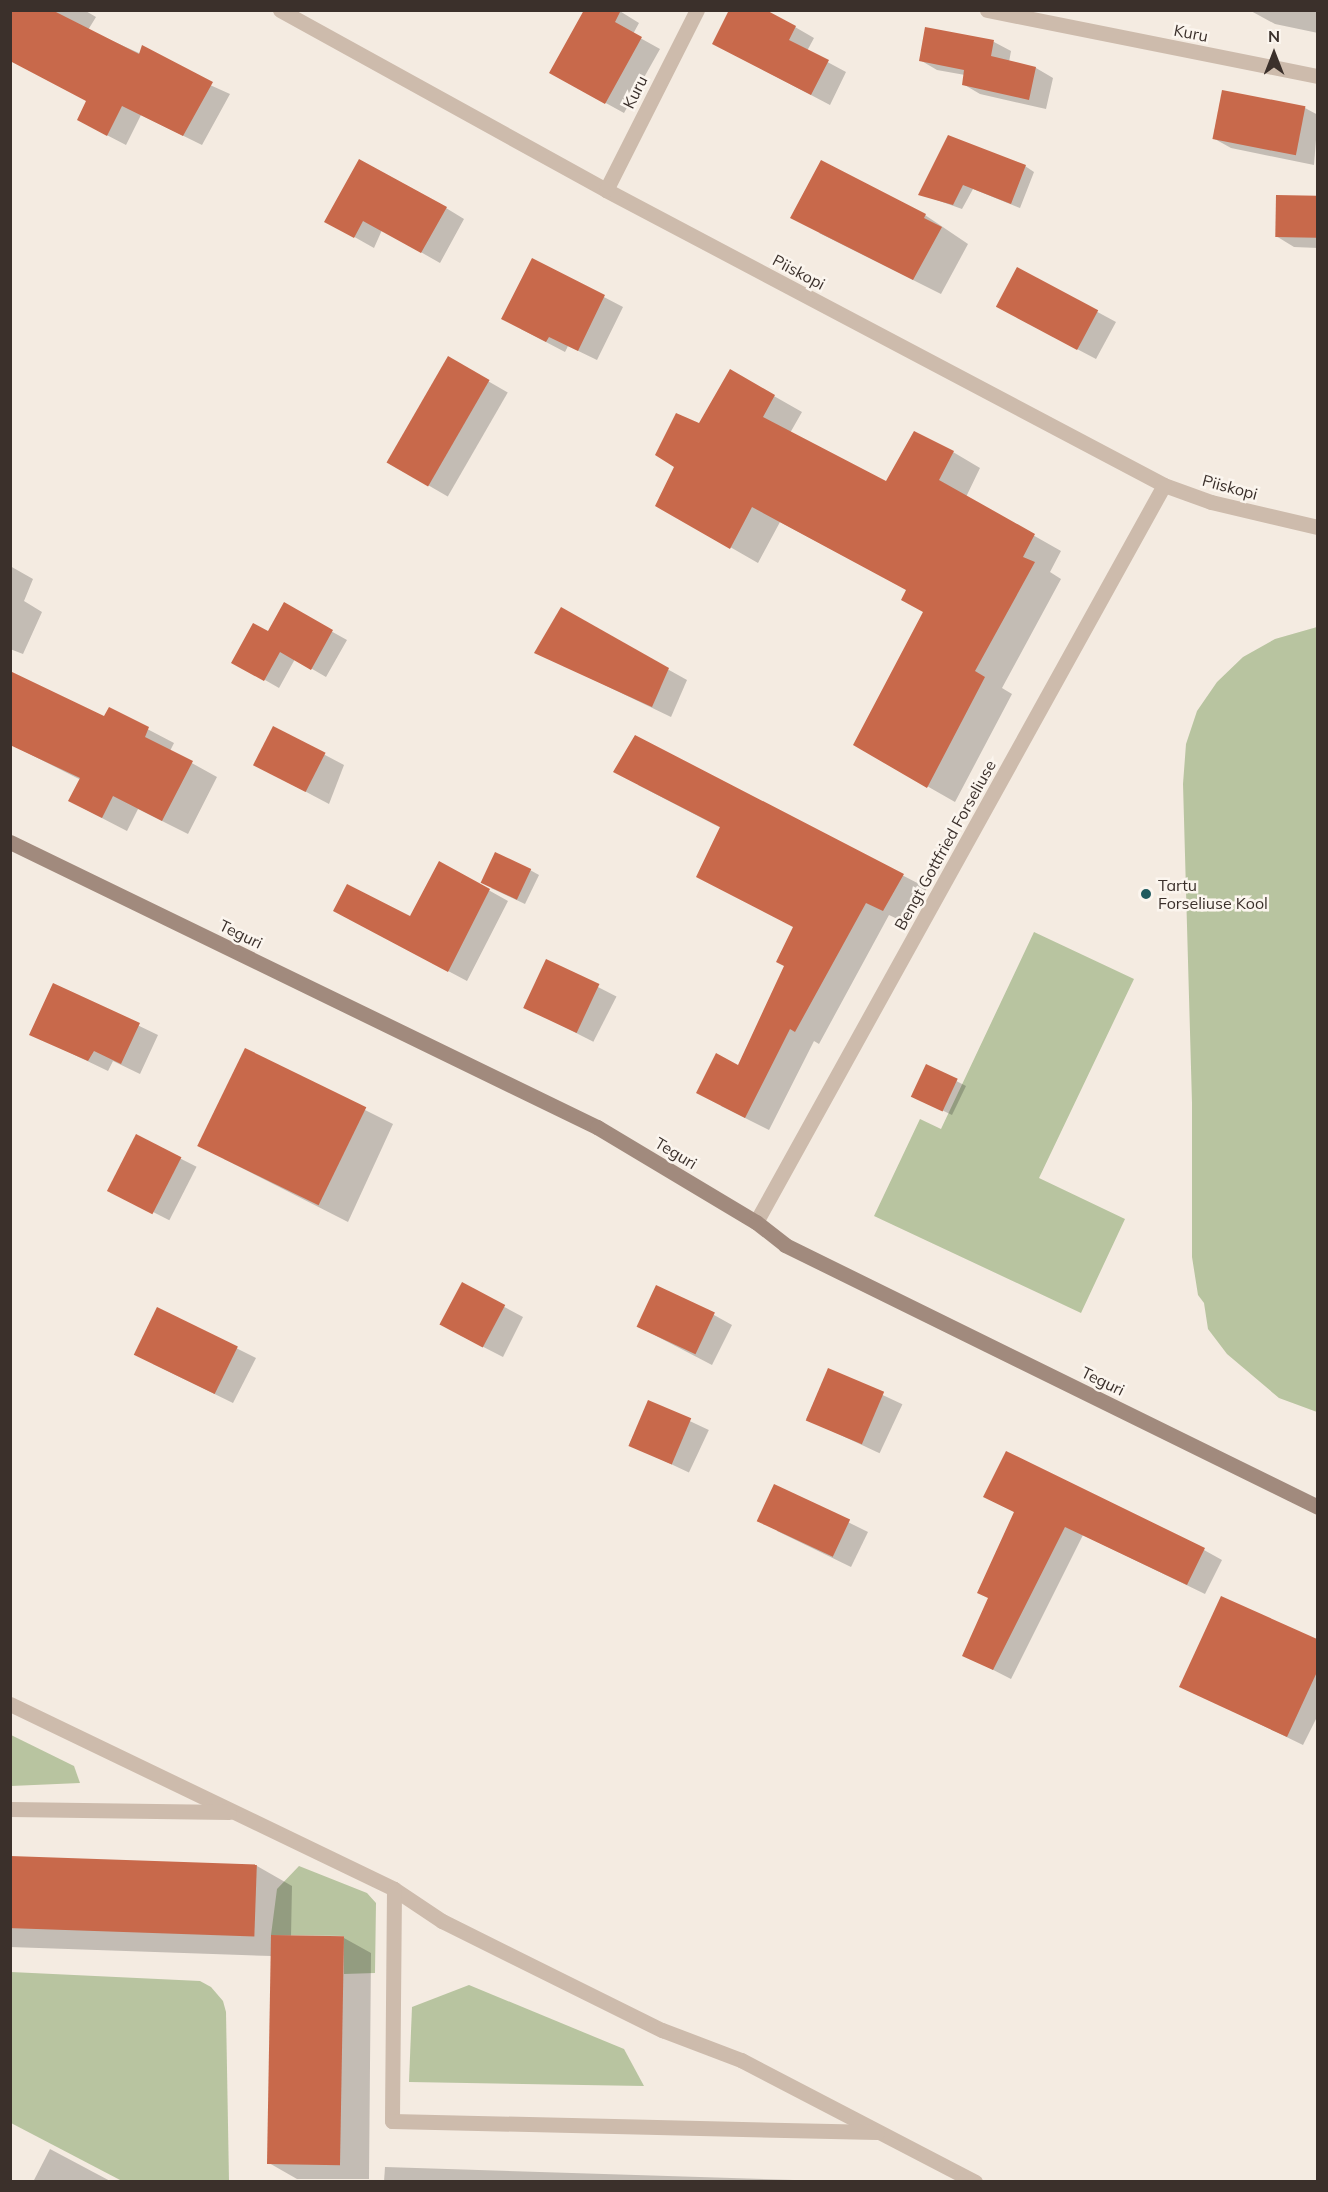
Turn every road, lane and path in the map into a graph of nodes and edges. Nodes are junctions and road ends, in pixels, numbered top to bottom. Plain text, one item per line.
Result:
1 (280, 10) edge
2 (697, 10) edge
3 (987, 10) edge
4 (1317, 76) edge
5 (606, 190) junction
6 (1164, 485) junction
7 (1317, 527) edge
8 (10, 842) edge
9 (756, 1221) junction
10 (1317, 1507) edge
11 (10, 1704) edge
12 (10, 1809) edge
13 (234, 1812) junction
14 (394, 1889) junction
15 (880, 2132) junction
16 (975, 2181) edge

1 - 5 street, Piiskopi
2 - 5 street, Kuru
3 - 4 street, Kuru
5 - 6 street, Piiskopi
6 - 7 street, Piiskopi
6 - 9 street, Bengt Gottfried Forseliuse
8 - 9 street, Teguri
9 - 10 street, Teguri
11 - 13 street
12 - 13 street
13 - 14 street
14 - 15 street
14 - 15 street
15 - 16 street

